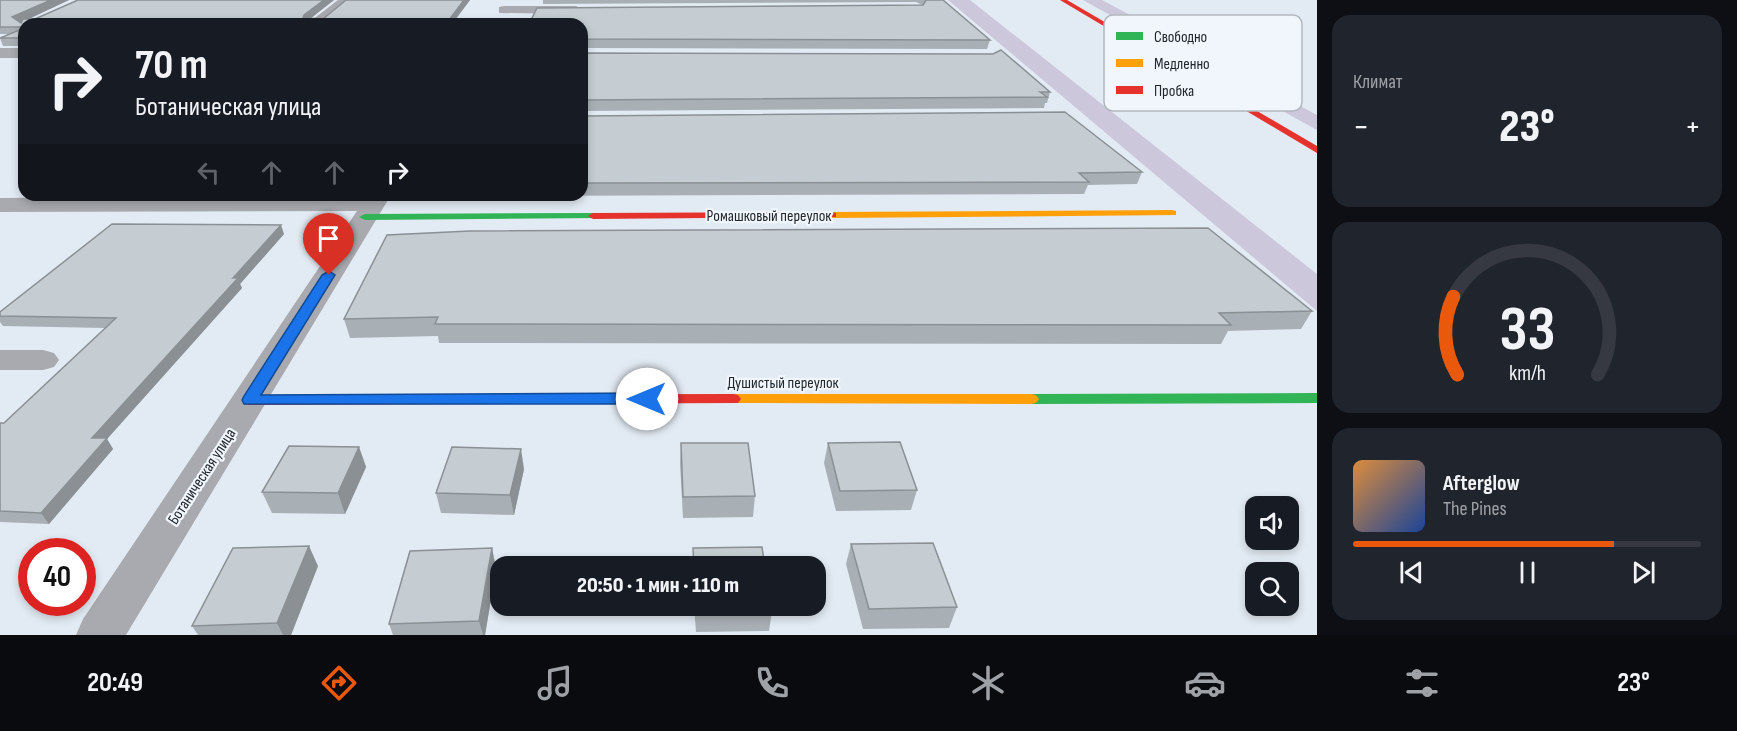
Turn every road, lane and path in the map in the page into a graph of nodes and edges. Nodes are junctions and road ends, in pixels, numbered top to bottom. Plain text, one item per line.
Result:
1 (346, 0) edge
2 (1063, 0) edge
3 (507, 5) edge
4 (586, 10) edge
5 (322, 18) edge
6 (498, 18) edge
7 (1104, 24) edge
8 (0, 53) edge
9 (18, 53) edge
10 (1251, 111) edge
11 (1317, 150) edge
12 (0, 205) edge
13 (372, 205) edge
14 (1172, 213) dead end
15 (0, 360) edge
16 (43, 360) dead end
17 (1317, 398) edge
18 (250, 400) junction
19 (100, 635) edge

1 - 5 street
2 - 7 street
3 - 4 street
3 - 6 street
8 - 9 street
10 - 11 street
12 - 13 street, Ромашковый переулок
13 - 14 street, Ромашковый переулок
13 - 18 street, Ботаническая улица
15 - 16 street
17 - 18 street, Душистый переулок
18 - 19 street, Ботаническая улица

